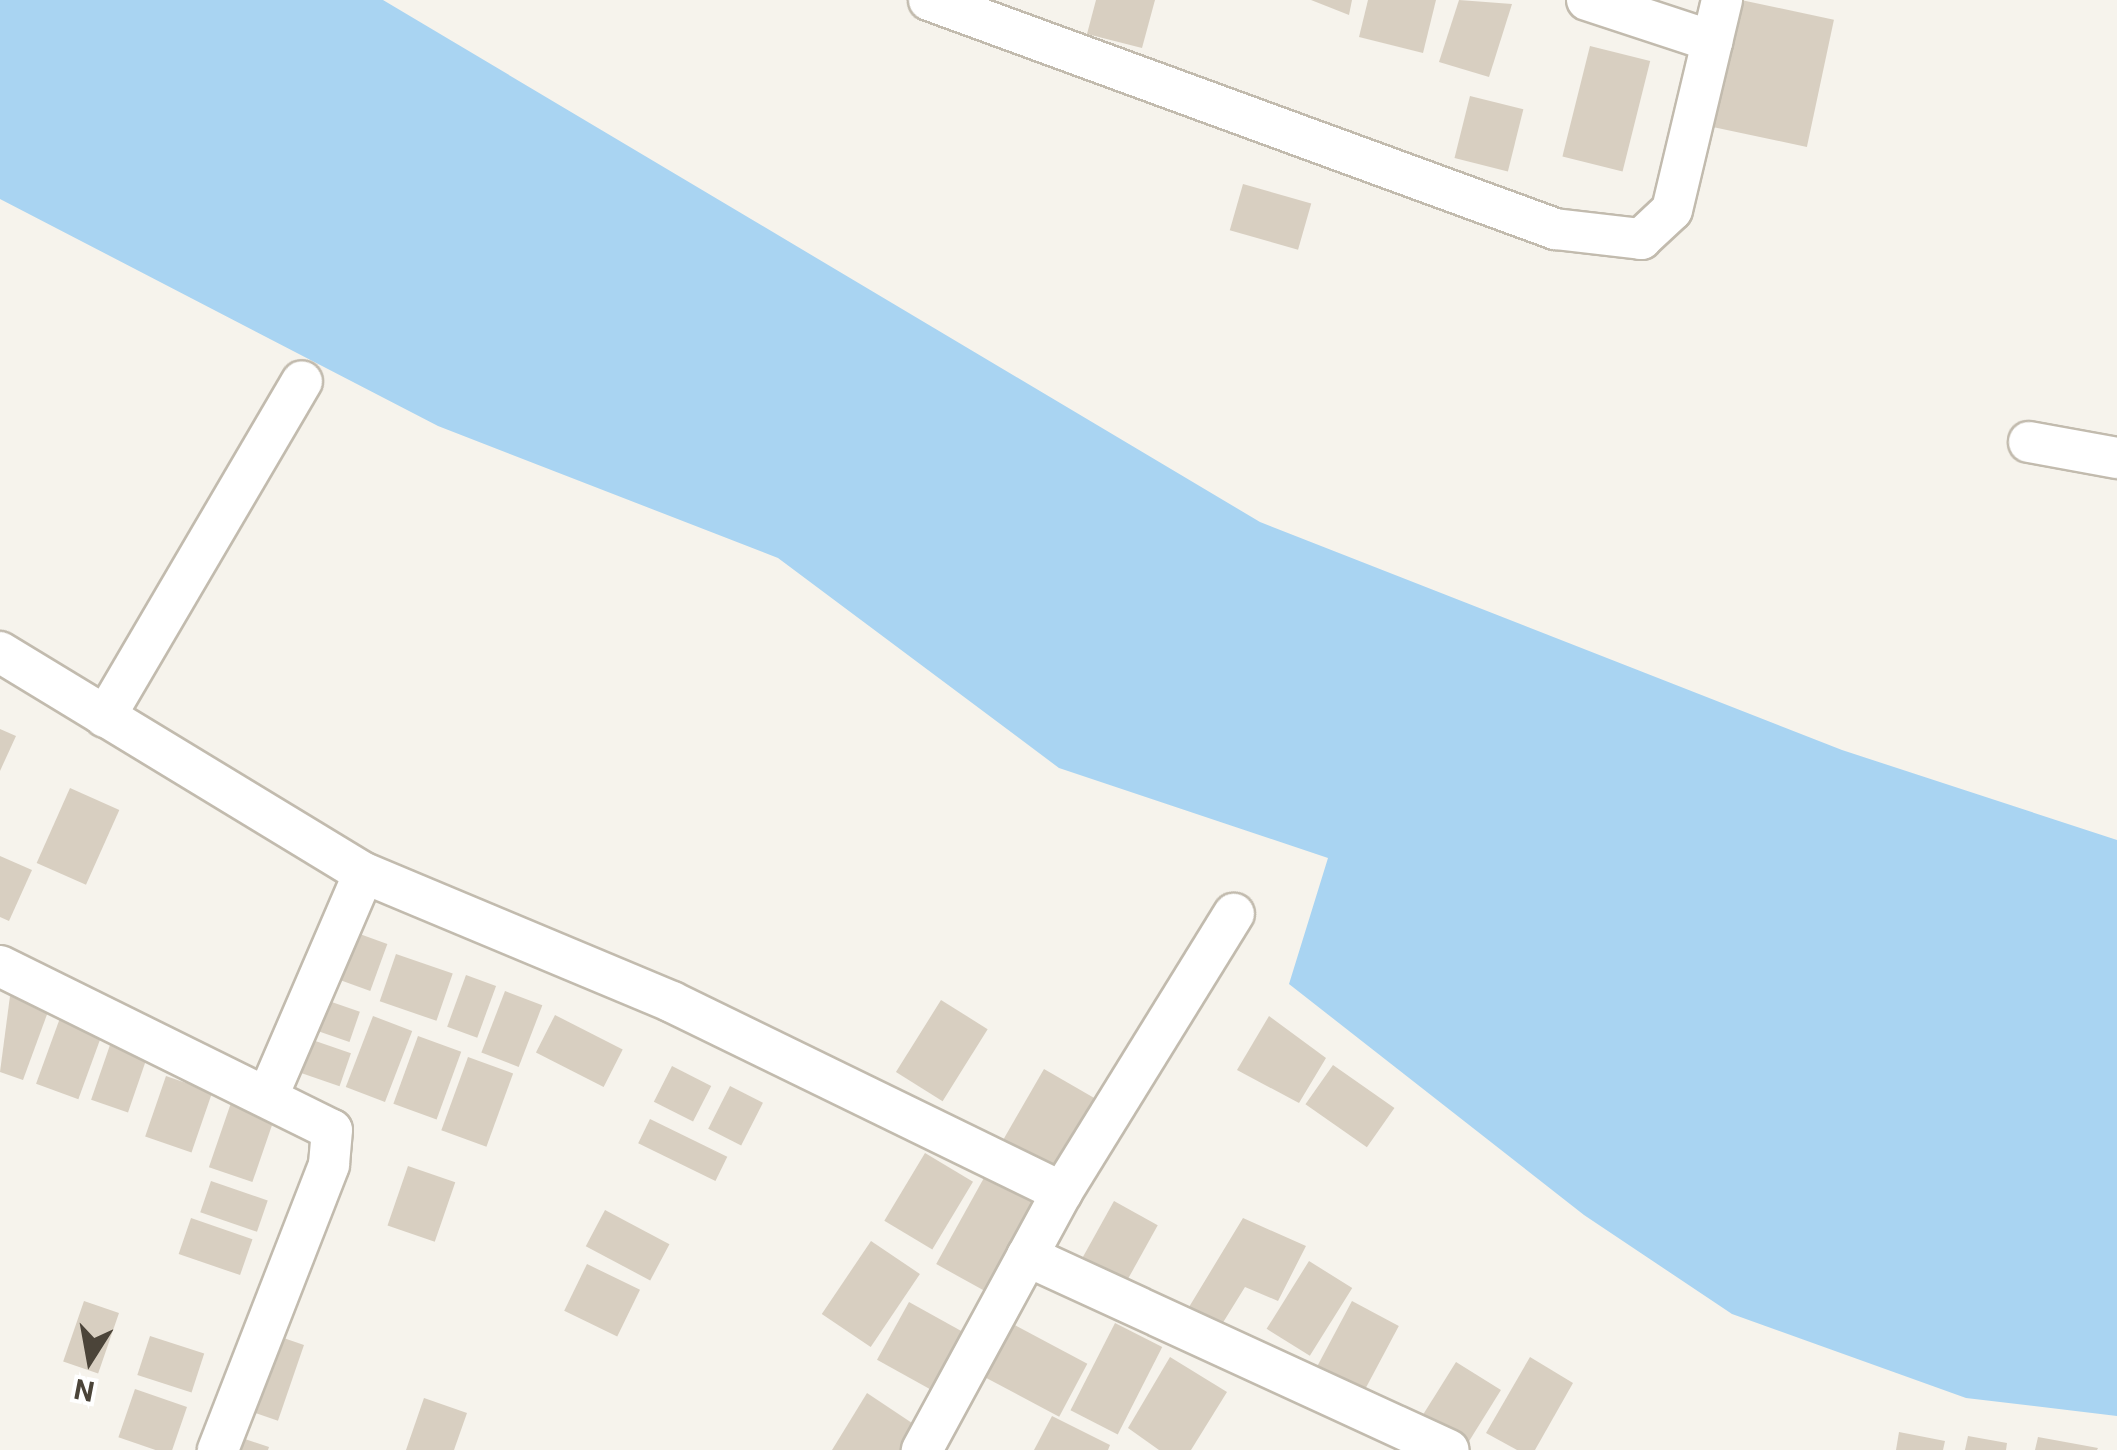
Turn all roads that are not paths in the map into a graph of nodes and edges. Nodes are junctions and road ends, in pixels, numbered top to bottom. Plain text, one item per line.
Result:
1 (930, 0) edge
2 (1587, 0) edge
3 (1722, 0) edge
4 (1712, 41) junction
5 (302, 382) dead end
6 (2029, 442) dead end
7 (2117, 458) edge
8 (0, 652) edge
9 (106, 717) junction
10 (364, 873) junction
11 (1234, 914) dead end
12 (0, 966) edge
13 (270, 1092) junction
14 (1062, 1192) junction
15 (1027, 1256) junction
16 (218, 1450) edge
17 (922, 1450) edge
18 (1448, 1450) edge

1 - 4 street
2 - 4 street
3 - 4 street
5 - 9 street
6 - 7 street
8 - 9 street
9 - 10 street
10 - 13 street
10 - 14 street
11 - 14 street
12 - 13 street
13 - 16 street
14 - 15 street
15 - 17 street
15 - 18 street

